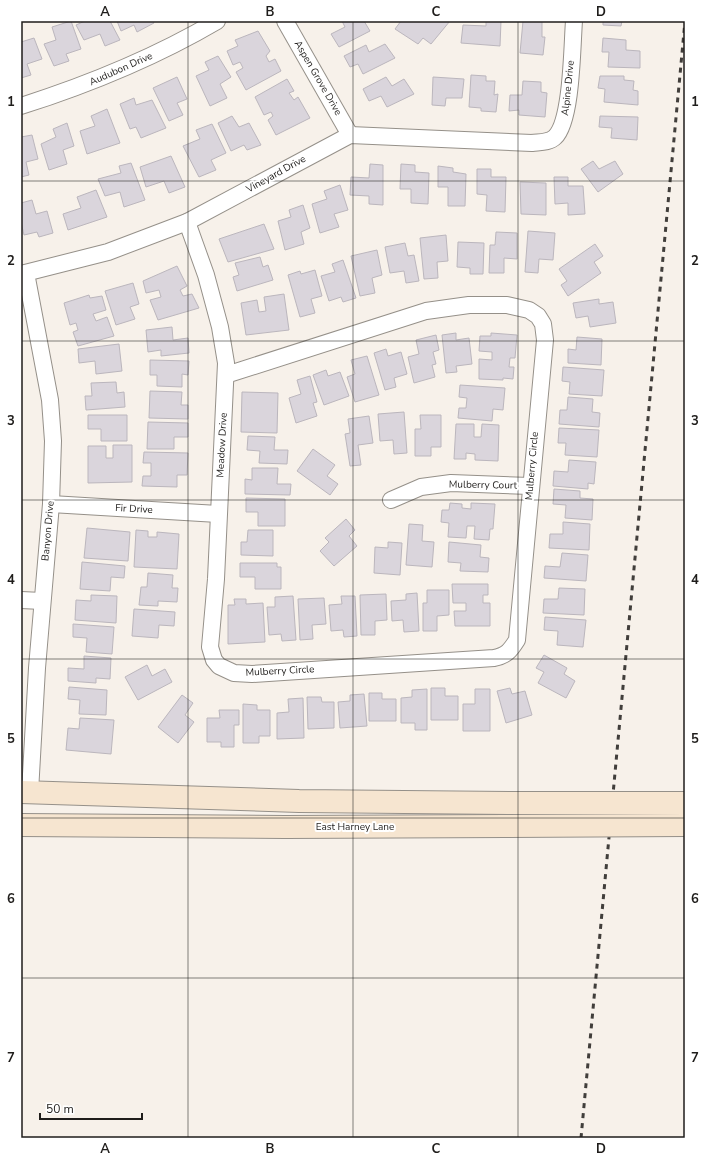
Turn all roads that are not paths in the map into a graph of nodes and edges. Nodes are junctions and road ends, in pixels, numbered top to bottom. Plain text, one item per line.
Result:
1 (217, 21) edge
2 (285, 21) edge
3 (574, 21) edge
4 (21, 106) edge
5 (350, 135) junction
6 (186, 222) junction
7 (24, 273) edge
8 (226, 375) junction
9 (530, 486) junction
10 (391, 500) dead end
11 (51, 504) junction
12 (218, 514) junction
13 (21, 600) edge
14 (42, 601) junction
15 (224, 668) joint
16 (26, 792) edge
17 (685, 803) edge
18 (24, 825) edge
19 (685, 826) edge

1 - 4 street, Audubon Drive
2 - 5 street, Aspen Grove Drive
3 - 5 street, Alpine Drive
5 - 6 street, Vineyard Drive
6 - 7 street, Vineyard Drive
6 - 8 street, Meadow Drive
7 - 11 street, Banyon Drive
8 - 9 street, Mulberry Circle
8 - 12 street, Meadow Drive
9 - 10 street, Mulberry Court
9 - 15 street, Mulberry Circle
11 - 12 street, Fir Drive
11 - 14 street, Banyon Drive
12 - 15 street, Meadow Drive
13 - 14 street
14 - 16 street, Banyon Drive
16 - 17 main road, bridge
18 - 19 main road, East Harney Lane, bridge

